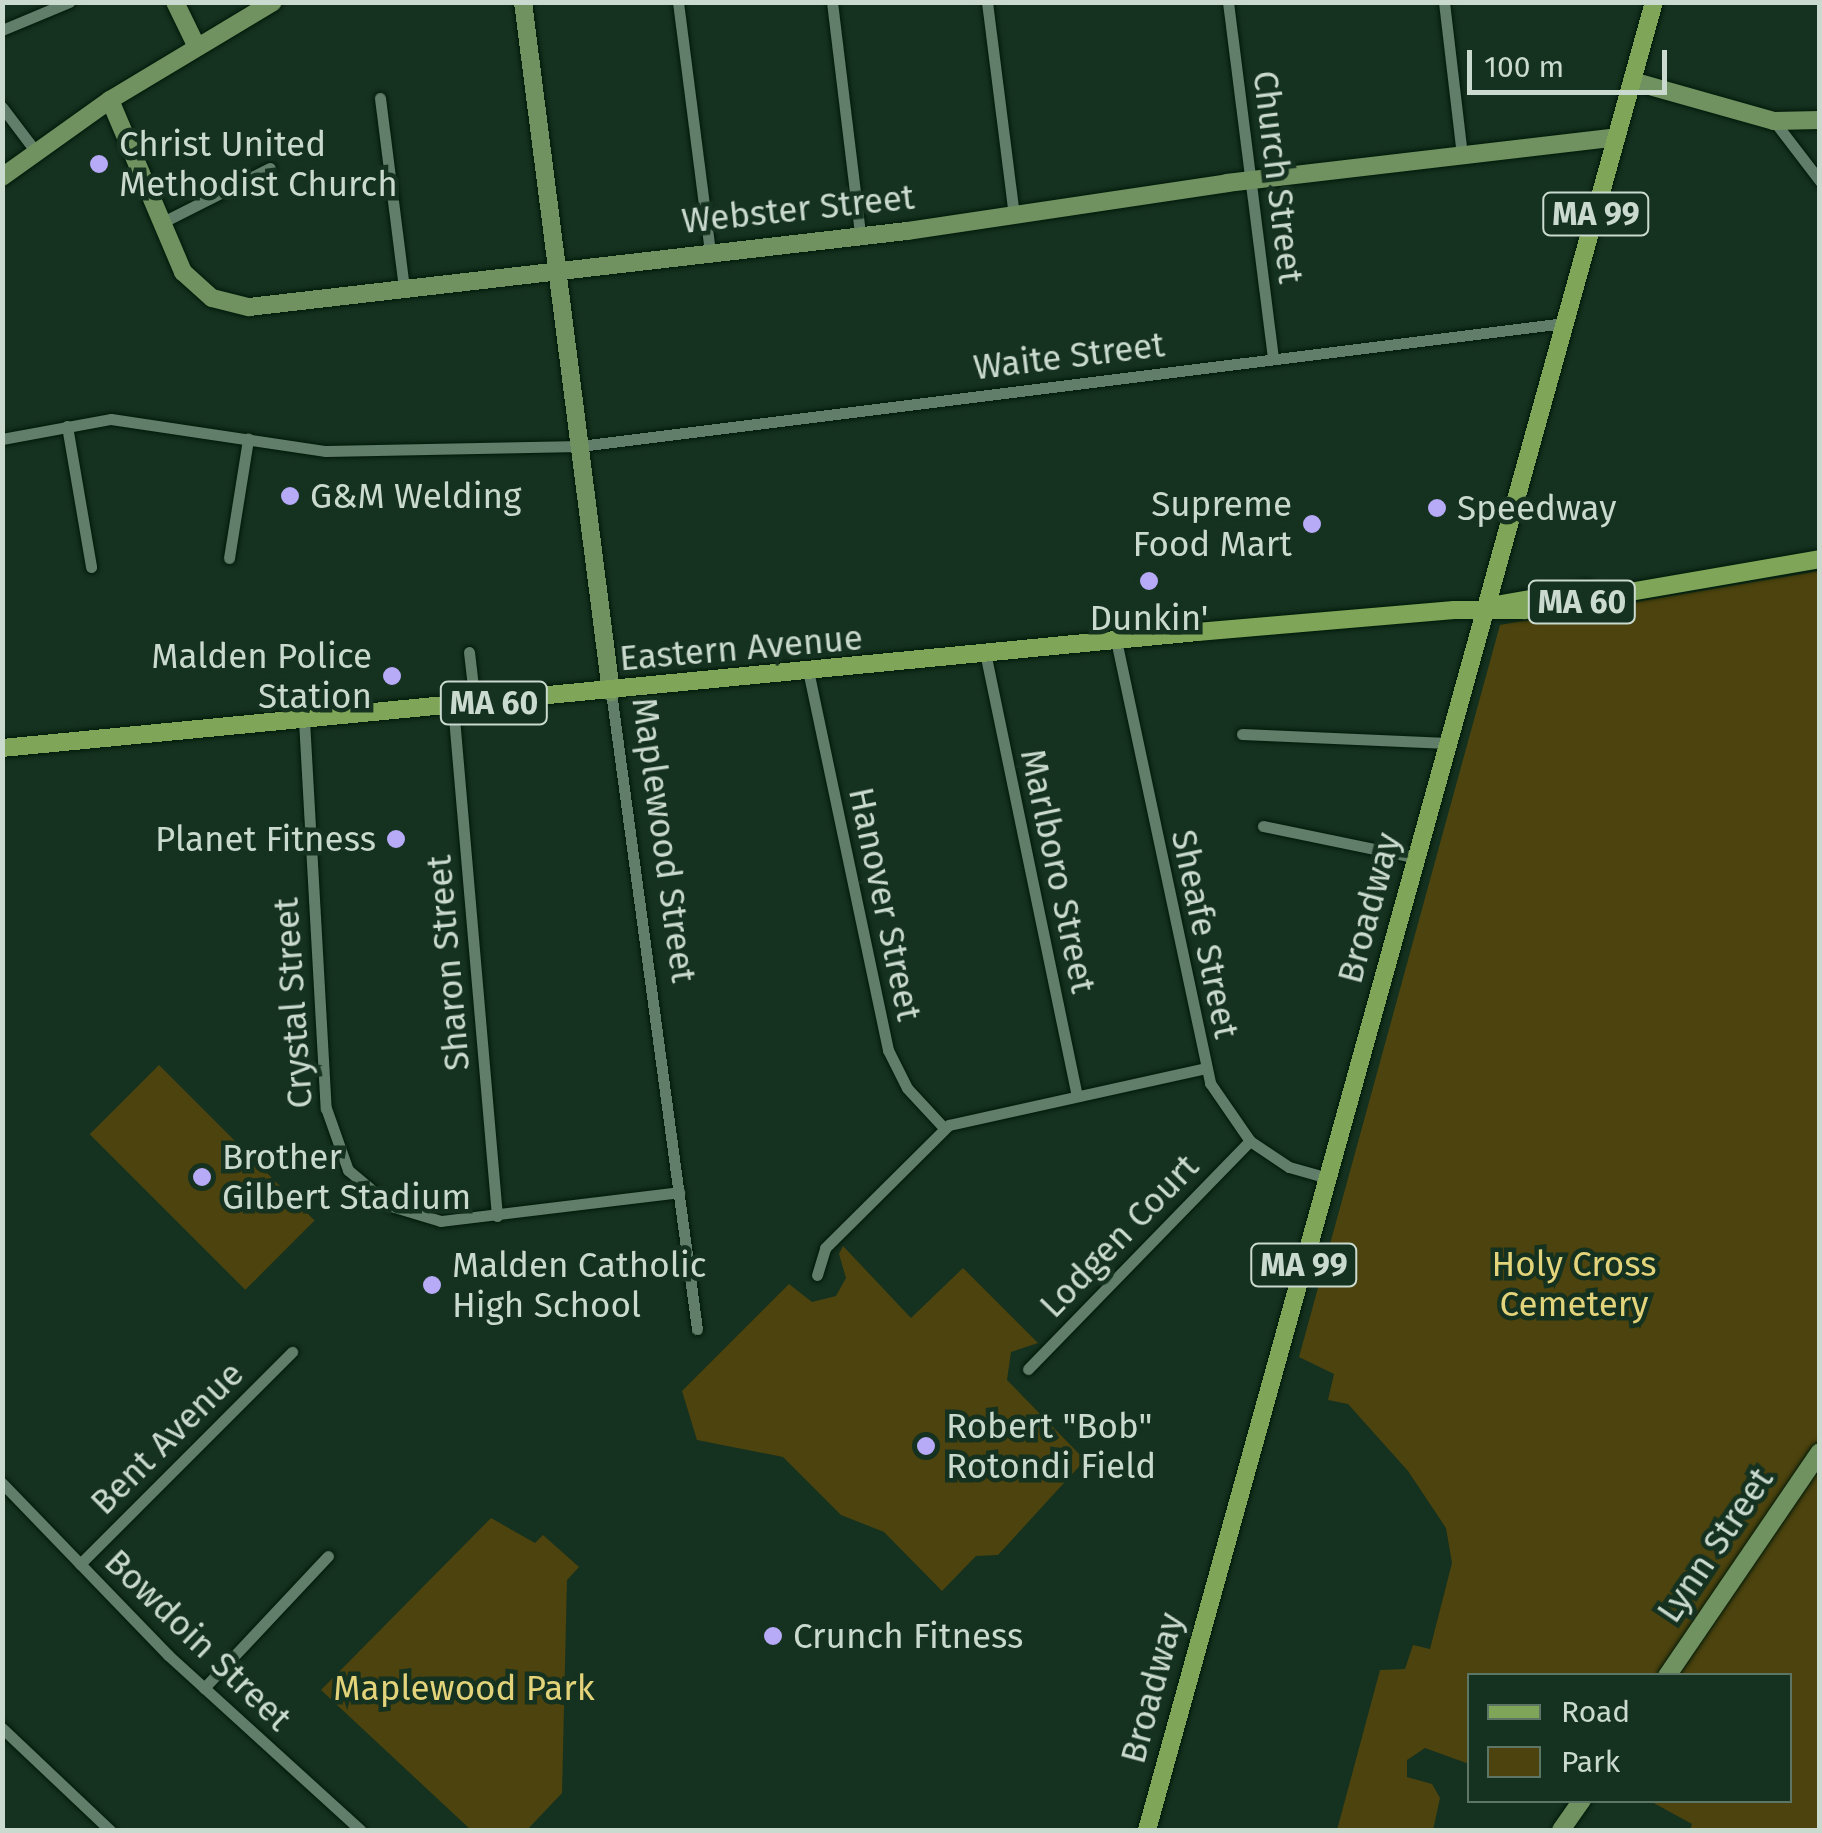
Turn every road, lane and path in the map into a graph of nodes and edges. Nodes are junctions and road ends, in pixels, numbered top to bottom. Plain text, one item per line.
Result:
1 (69, 2) edge
2 (175, 2) edge
3 (272, 2) edge
4 (524, 2) edge
5 (678, 2) edge
6 (832, 2) edge
7 (987, 2) edge
8 (1228, 2) edge
9 (1444, 2) edge
10 (1654, 2) edge
11 (2, 30) edge
12 (196, 44) junction
13 (1632, 80) junction
14 (380, 98) dead end
15 (110, 100) junction
16 (2, 107) edge
17 (1820, 120) edge
18 (1774, 121) junction
19 (1616, 137) junction
20 (36, 152) junction
21 (1462, 156) junction
22 (270, 168) dead end
23 (2, 177) edge
24 (1251, 181) junction
25 (1820, 181) edge
26 (1014, 216) junction
27 (161, 223) junction
28 (860, 232) junction
29 (710, 250) junction
30 (557, 268) junction
31 (404, 288) junction
32 (1564, 323) junction
33 (1273, 358) junction
34 (67, 426) junction
35 (2, 438) edge
36 (248, 439) junction
37 (580, 446) junction
38 (229, 558) dead end
39 (1820, 559) edge
40 (91, 566) dead end
41 (1485, 608) junction
42 (1116, 640) junction
43 (469, 652) dead end
44 (986, 658) junction
45 (809, 674) junction
46 (611, 692) junction
47 (474, 704) junction
48 (453, 706) junction
49 (304, 720) junction
50 (1242, 734) dead end
51 (1448, 742) junction
52 (2, 748) edge
53 (1262, 826) dead end
54 (1416, 858) junction
55 (1206, 1068) junction
56 (1077, 1095) junction
57 (944, 1128) junction
58 (1250, 1141) junction
59 (1328, 1178) junction
60 (679, 1192) junction
61 (497, 1216) junction
62 (817, 1275) dead end
63 (697, 1329) dead end
64 (292, 1352) dead end
65 (1028, 1369) dead end
66 (1820, 1452) edge
67 (2, 1483) edge
68 (328, 1556) dead end
69 (80, 1564) junction
70 (1669, 1673) edge
71 (204, 1688) junction
72 (2, 1728) edge
73 (1580, 1803) edge
74 (110, 1830) edge
75 (360, 1830) edge
76 (1147, 1830) edge
77 (1562, 1830) edge

1 - 11 street
2 - 12 street
3 - 12 street
4 - 30 street, Maplewood Street
5 - 29 street
6 - 28 street
7 - 26 street
8 - 24 street, Church Street
9 - 21 street
10 - 13 main road, Broadway / MA 99
12 - 15 street
13 - 18 street
13 - 19 main road, Broadway / MA 99
14 - 31 street
15 - 20 street
15 - 27 street, Webster Street
16 - 20 street
17 - 18 street
18 - 25 street
19 - 21 street, Webster Street
19 - 32 main road, Broadway / MA 99
20 - 23 street
21 - 24 street, Webster Street
22 - 27 street
24 - 26 street, Webster Street
24 - 33 street, Church Street
26 - 28 street, Webster Street
27 - 31 street, Webster Street
28 - 29 street, Webster Street
29 - 30 street, Webster Street
30 - 31 street, Webster Street
30 - 37 street, Maplewood Street
32 - 33 street, Waite Street
32 - 41 main road, Broadway / MA 99
33 - 37 street, Waite Street
34 - 35 street, Waite Street
34 - 36 street, Waite Street
34 - 40 street
36 - 37 street, Waite Street
36 - 38 street
37 - 46 street, Maplewood Street
39 - 41 main road, Eastern Avenue / MA 60
41 - 42 main road, Eastern Avenue / MA 60
41 - 51 main road, Broadway / MA 99
42 - 44 main road, Eastern Avenue / MA 60
42 - 55 street, Sheafe Street
43 - 47 street
44 - 45 main road, Eastern Avenue / MA 60
44 - 56 street, Marlboro Street
45 - 46 main road, Eastern Avenue / MA 60
45 - 57 street, Hanover Street
46 - 47 main road, Eastern Avenue / MA 60
46 - 60 street, Maplewood Street
47 - 48 main road, Eastern Avenue / MA 60
48 - 49 main road, Eastern Avenue / MA 60
48 - 61 street, Sharon Street
49 - 52 main road, Eastern Avenue / MA 60
49 - 61 street, Crystal Street
50 - 51 street
51 - 54 main road, Broadway / MA 99
53 - 54 street
54 - 59 main road, Broadway / MA 99
55 - 56 street
55 - 58 street, Sheafe Street
56 - 57 street
57 - 62 street
58 - 59 street, Sheafe Street
58 - 65 street, Lodgen Court
59 - 76 main road, Broadway / MA 99
60 - 61 street, Crystal Street
60 - 63 street, Maplewood Street
64 - 69 street, Bent Avenue
66 - 70 street, Lynn Street
67 - 69 street, Bowdoin Street
68 - 71 street
69 - 71 street, Bowdoin Street
71 - 75 street, Bowdoin Street
72 - 74 street
73 - 77 street

